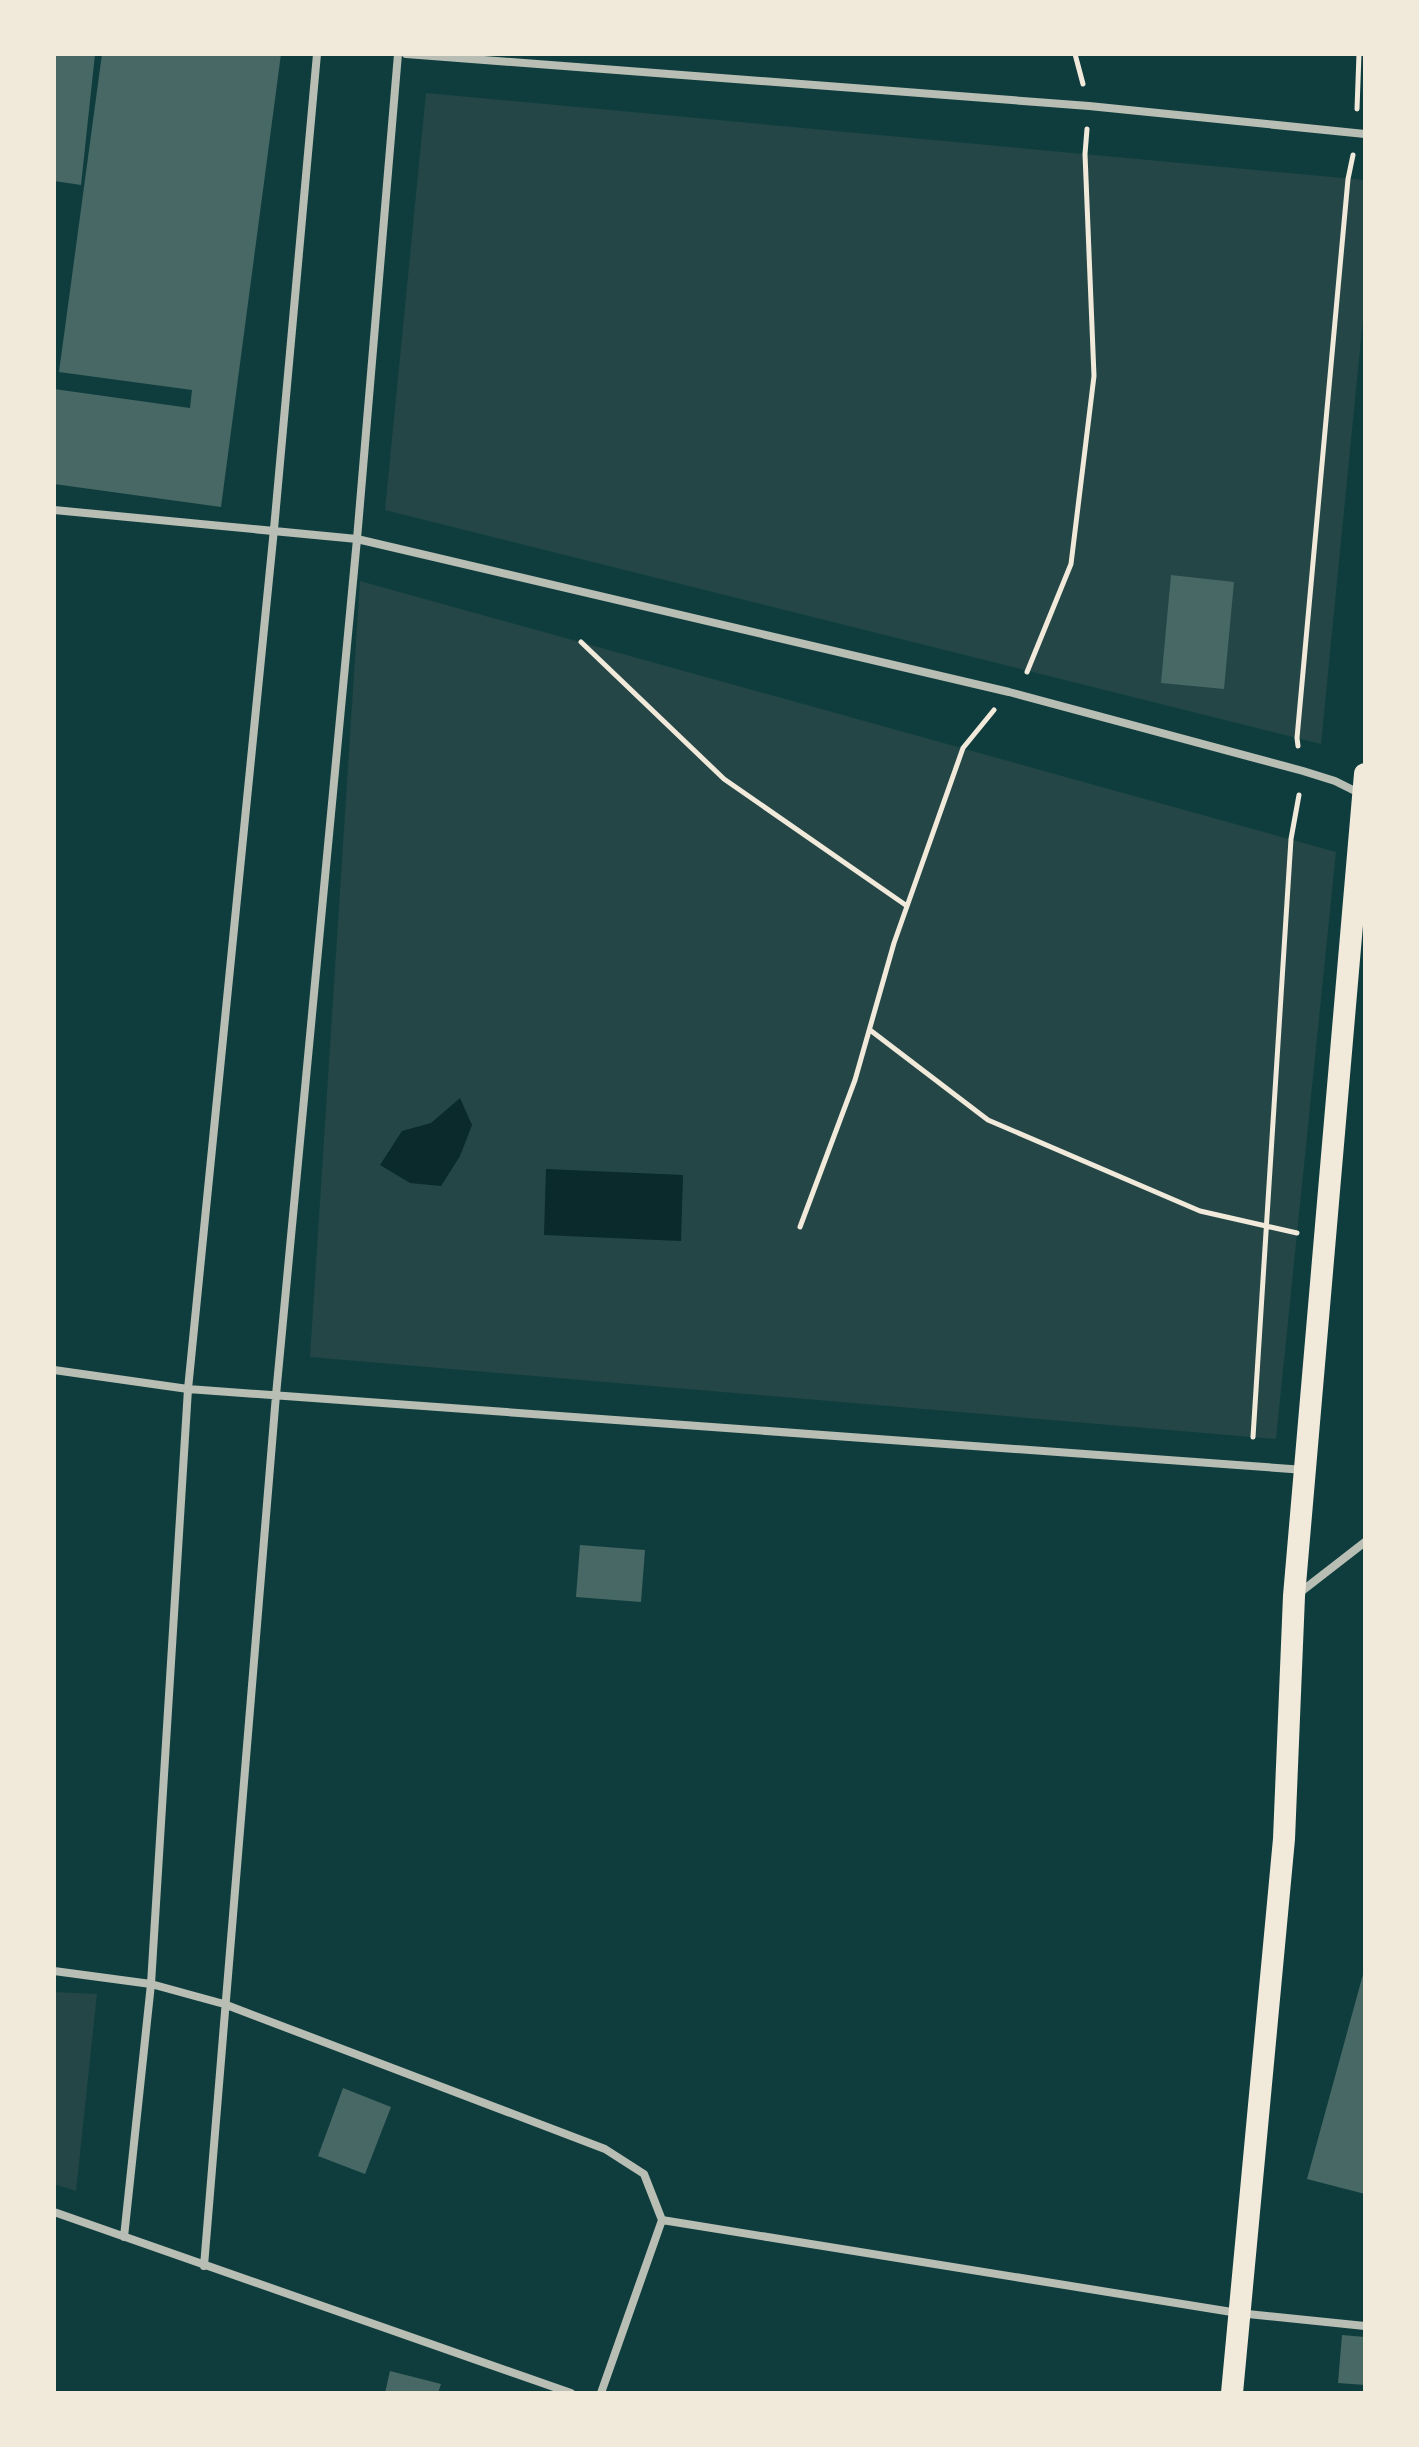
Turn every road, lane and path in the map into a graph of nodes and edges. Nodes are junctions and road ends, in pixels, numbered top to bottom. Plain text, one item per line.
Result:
1 (317, 54) edge
2 (398, 54) edge
3 (406, 54) edge
4 (1075, 54) edge
5 (1089, 106) junction
6 (1365, 134) edge
7 (54, 510) edge
8 (274, 529) junction
9 (357, 539) junction
10 (581, 642) dead end
11 (1009, 692) junction
12 (1364, 789) edge
13 (907, 906) junction
14 (870, 1030) junction
15 (800, 1227) dead end
16 (1297, 1233) dead end
17 (54, 1370) edge
18 (188, 1389) junction
19 (276, 1395) junction
20 (1307, 1470) junction
21 (1365, 1542) edge
22 (1294, 1596) junction
23 (54, 1971) edge
24 (151, 1984) junction
25 (224, 2004) junction
26 (54, 2212) edge
27 (662, 2220) junction
28 (124, 2237) junction
29 (204, 2266) junction
30 (1238, 2313) junction
31 (1365, 2326) edge
32 (571, 2393) edge
33 (601, 2393) edge
34 (1232, 2393) edge

1 - 8 street
2 - 9 street
3 - 5 street
4 - 5 path
5 - 6 street
5 - 11 path
7 - 8 street
8 - 9 street
8 - 18 street
9 - 11 street
9 - 19 street
10 - 13 path
11 - 12 street
11 - 13 path
12 - 20 highway
13 - 14 path
14 - 15 path
14 - 16 path
17 - 18 street
18 - 19 street
18 - 24 street
19 - 20 street
19 - 25 street
20 - 22 highway
21 - 22 street
22 - 30 highway
23 - 24 street
24 - 25 street
24 - 28 street
25 - 27 street
25 - 29 street
26 - 28 street
27 - 30 street
27 - 33 street
28 - 29 street
29 - 32 street
30 - 31 street
30 - 34 highway

